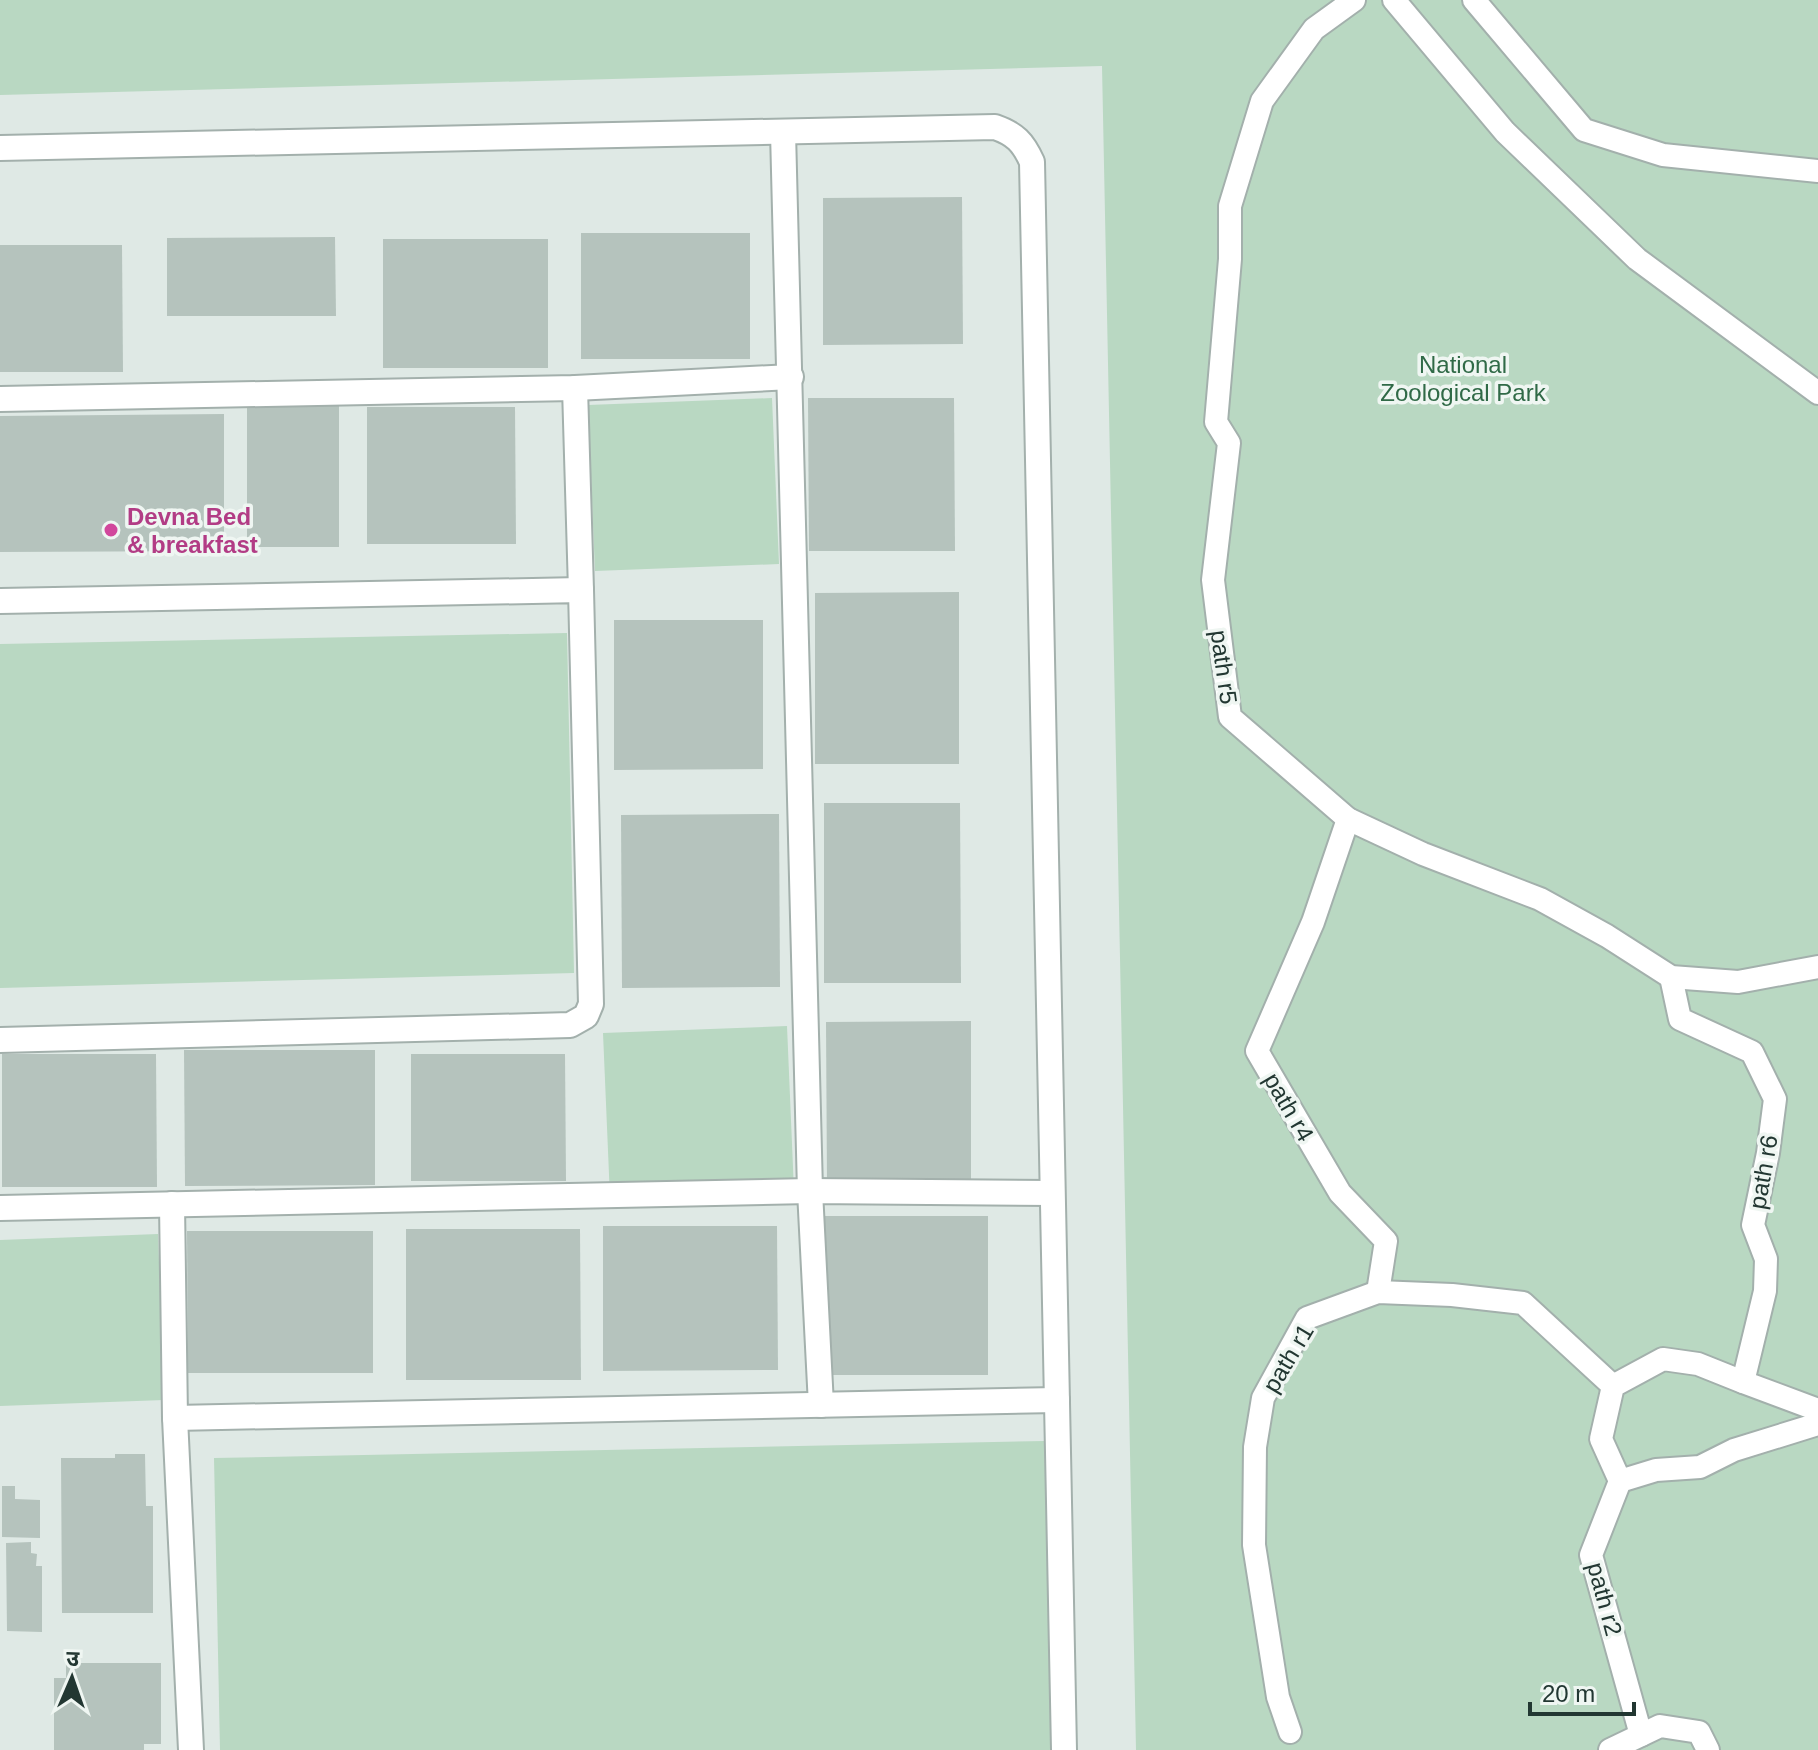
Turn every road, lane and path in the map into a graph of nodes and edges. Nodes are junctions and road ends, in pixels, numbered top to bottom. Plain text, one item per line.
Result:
1 (1354, 0) edge
2 (1394, 0) edge
3 (1474, 0) edge
4 (783, 132) junction
5 (0, 148) edge
6 (1818, 171) edge
7 (791, 377) junction
8 (575, 388) junction
9 (1818, 393) edge
10 (0, 399) edge
11 (581, 590) junction
12 (0, 601) edge
13 (1348, 819) junction
14 (1818, 967) edge
15 (1671, 977) junction
16 (0, 1040) edge
17 (810, 1191) junction
18 (1052, 1193) junction
19 (172, 1204) junction
20 (0, 1208) edge
21 (1378, 1292) junction
22 (1743, 1382) junction
23 (1613, 1386) junction
24 (1057, 1400) junction
25 (821, 1405) junction
26 (1818, 1410) edge
27 (175, 1418) junction
28 (1818, 1424) edge
29 (1620, 1481) junction
30 (1641, 1735) junction
31 (1294, 1737) edge
32 (191, 1750) edge
33 (1064, 1750) edge
34 (1610, 1750) edge
35 (1708, 1750) edge

1 - 13 street, path r5
2 - 9 street
3 - 6 street
4 - 5 street
4 - 7 street
4 - 18 street
7 - 8 street
7 - 17 street
8 - 10 street
8 - 11 street
11 - 12 street
11 - 16 street
13 - 15 street, path r5
13 - 21 street, path r4
14 - 15 street, path r5
15 - 22 street, path r6
17 - 18 street
17 - 19 street
17 - 25 street
18 - 24 street
19 - 20 street
19 - 27 street
21 - 23 street, path r1
21 - 31 street, path r1
22 - 23 street
22 - 26 street
23 - 29 street
24 - 25 street
24 - 33 street
25 - 27 street
27 - 32 street
28 - 29 street
29 - 30 street, path r2
30 - 34 street
30 - 35 street

